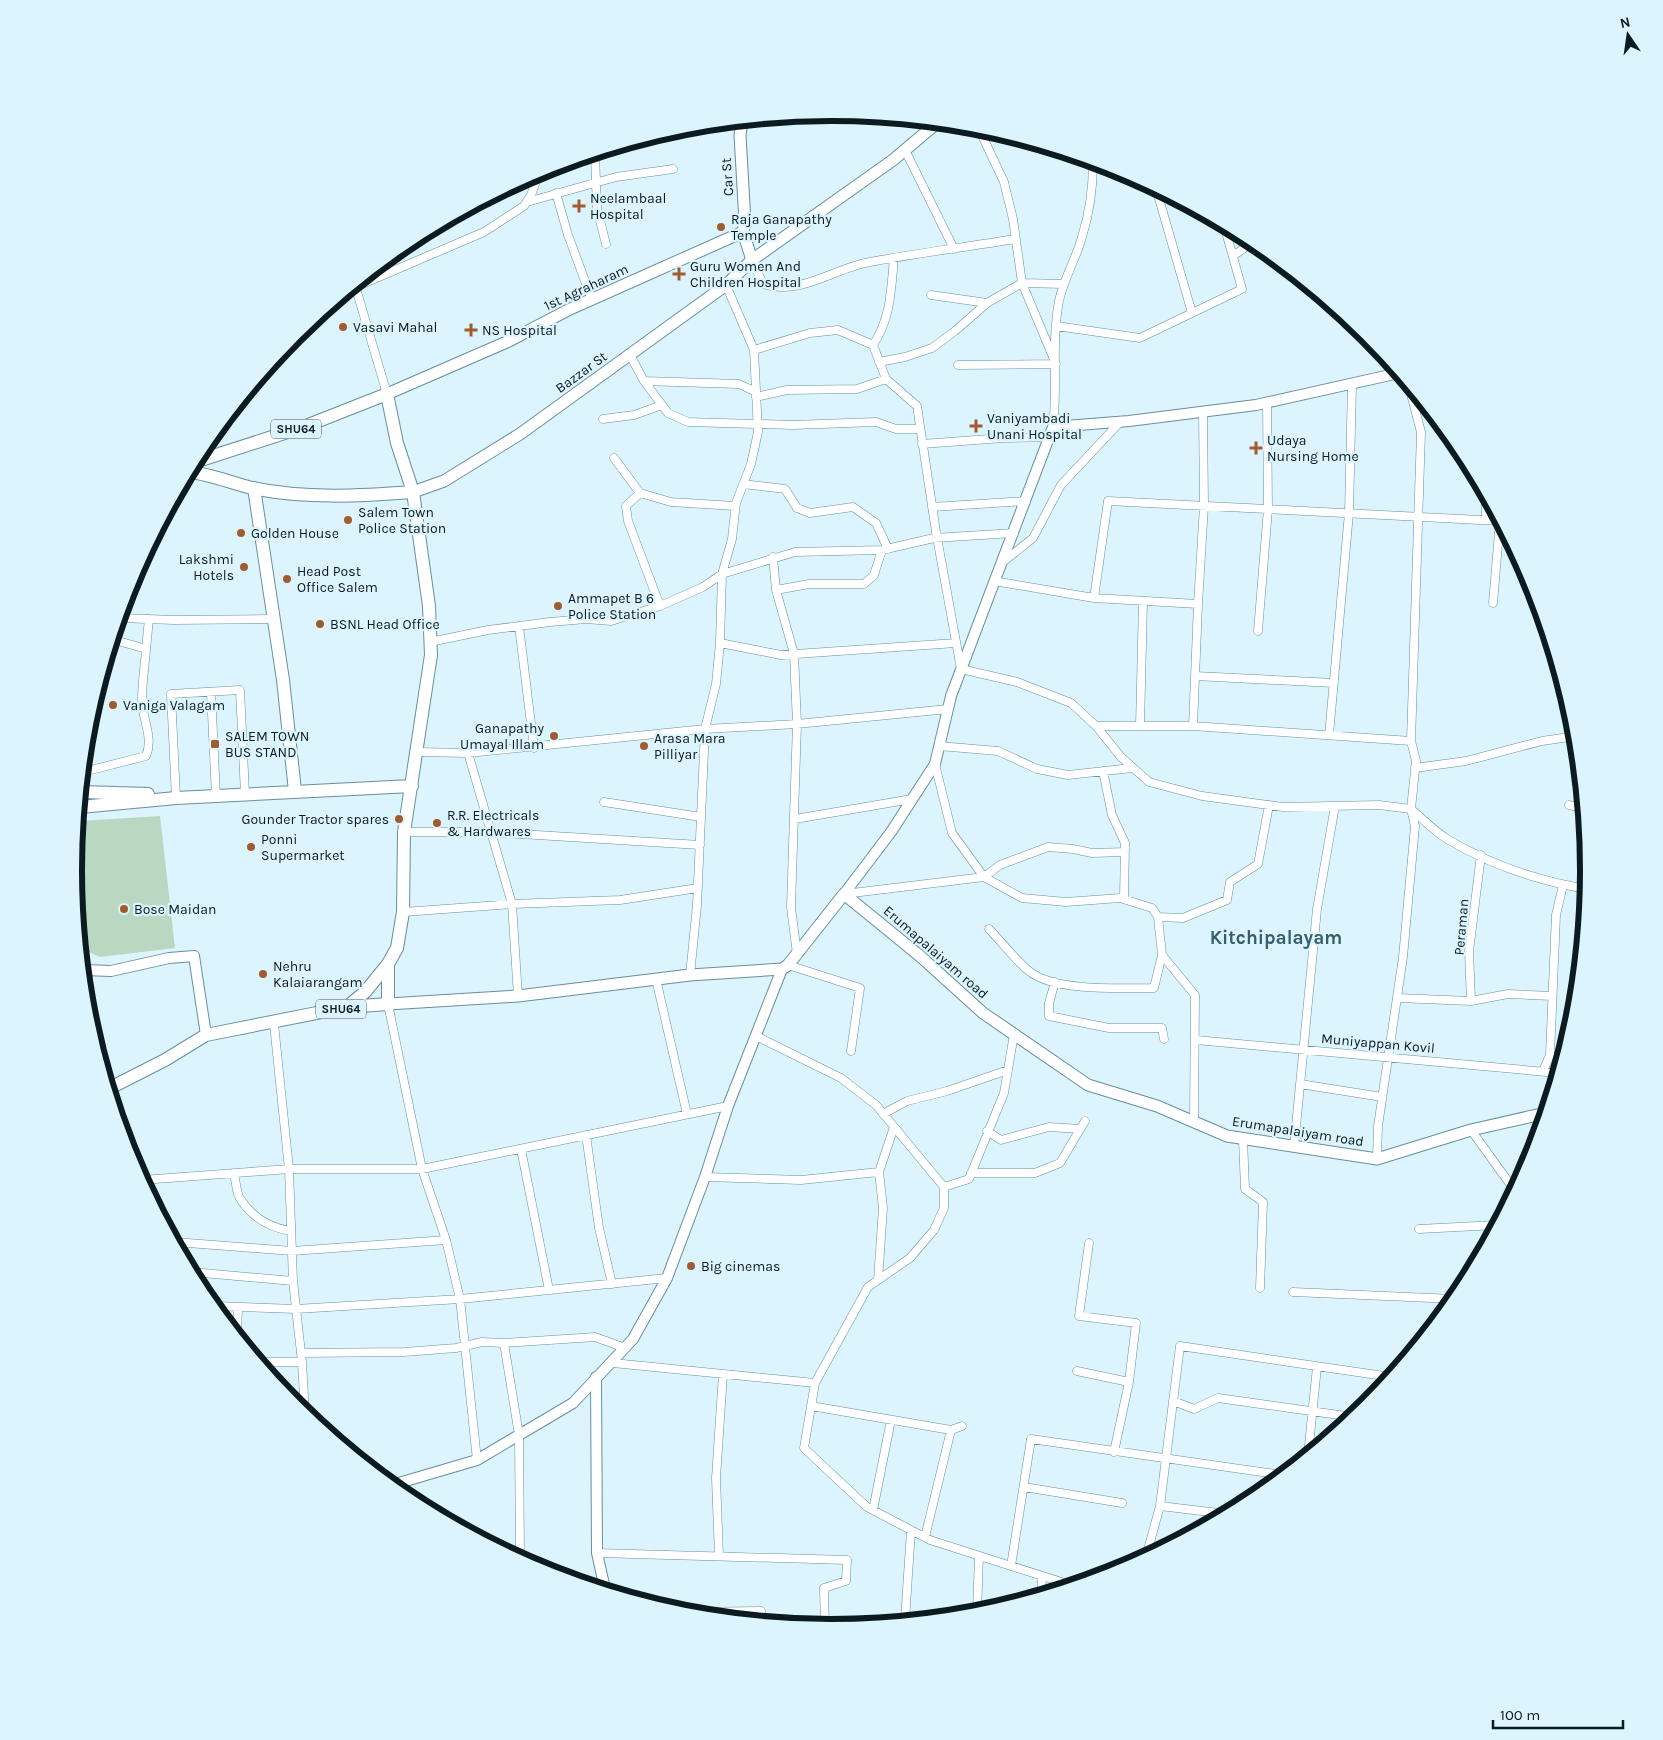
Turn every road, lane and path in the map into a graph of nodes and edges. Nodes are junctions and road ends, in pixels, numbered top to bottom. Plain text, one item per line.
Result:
1 (741, 126) edge
2 (932, 127) edge
3 (982, 136) edge
4 (905, 150) junction
5 (594, 160) edge
6 (673, 169) dead end
7 (1093, 169) edge
8 (535, 182) edge
9 (595, 182) junction
10 (556, 193) junction
11 (1158, 196) edge
12 (527, 202) junction
13 (743, 232) junction
14 (1227, 234) edge
15 (1015, 239) junction
16 (606, 244) dead end
17 (1247, 247) edge
18 (954, 249) junction
19 (1233, 256) junction
20 (894, 258) junction
21 (752, 260) junction
22 (373, 278) edge
23 (1022, 283) junction
24 (1064, 284) junction
25 (726, 285) junction
26 (357, 292) edge
27 (931, 295) dead end
28 (592, 300) junction
29 (988, 303) junction
30 (1192, 313) junction
31 (1056, 326) junction
32 (873, 345) junction
33 (754, 350) junction
34 (630, 355) junction
35 (879, 362) junction
36 (1056, 364) junction
37 (958, 365) dead end
38 (1393, 374) edge
39 (886, 379) junction
40 (644, 381) junction
41 (1352, 384) junction
42 (387, 394) junction
43 (756, 394) junction
44 (1411, 396) edge
45 (1267, 403) junction
46 (662, 405) junction
47 (1203, 412) junction
48 (603, 419) dead end
49 (758, 422) junction
50 (1121, 422) junction
51 (920, 429) junction
52 (1051, 432) junction
53 (922, 444) junction
54 (207, 457) edge
55 (614, 458) dead end
56 (201, 466) edge
57 (197, 473) edge
58 (203, 474) junction
59 (743, 484) junction
60 (254, 488) junction
61 (413, 492) junction
62 (640, 493) junction
63 (1026, 501) junction
64 (735, 506) junction
65 (1204, 506) junction
66 (932, 507) junction
67 (1486, 507) edge
68 (1268, 509) junction
69 (1349, 513) junction
70 (1417, 516) junction
71 (1486, 520) junction
72 (1493, 521) edge
73 (1499, 532) edge
74 (1014, 533) junction
75 (937, 538) junction
76 (885, 550) junction
77 (773, 557) junction
78 (1002, 562) junction
79 (722, 574) junction
80 (994, 581) junction
81 (776, 590) junction
82 (1094, 598) junction
83 (1143, 601) junction
84 (1493, 603) dead end
85 (1198, 604) junction
86 (660, 606) junction
87 (126, 618) edge
88 (149, 619) junction
89 (273, 619) junction
90 (519, 626) junction
91 (1258, 631) dead end
92 (118, 641) edge
93 (430, 642) junction
94 (720, 643) junction
95 (956, 643) junction
96 (146, 649) junction
97 (794, 654) junction
98 (961, 669) junction
99 (1195, 676) junction
100 (1334, 683) junction
101 (211, 692) junction
102 (948, 709) junction
103 (797, 724) junction
104 (1096, 726) junction
105 (1140, 726) junction
106 (1193, 726) junction
107 (705, 730) junction
108 (1329, 735) junction
109 (1568, 737) edge
110 (1411, 741) junction
111 (939, 746) junction
112 (534, 748) junction
113 (417, 752) junction
114 (468, 753) junction
115 (935, 764) junction
116 (1132, 768) junction
117 (1416, 768) junction
118 (89, 770) edge
119 (1103, 771) junction
120 (412, 786) junction
121 (295, 791) junction
122 (87, 792) edge
123 (156, 794) dead end
124 (245, 794) junction
125 (216, 796) junction
126 (176, 798) junction
127 (912, 799) junction
128 (604, 802) dead end
129 (1270, 805) junction
130 (1568, 805) dead end
131 (85, 806) edge
132 (1335, 806) junction
133 (1578, 807) edge
134 (1411, 809) junction
135 (701, 817) junction
136 (795, 819) junction
137 (404, 832) junction
138 (489, 832) junction
139 (700, 845) junction
140 (1125, 852) junction
141 (1481, 855) junction
142 (984, 877) junction
143 (1563, 885) junction
144 (698, 888) junction
145 (1580, 888) edge
146 (844, 894) junction
147 (1124, 899) junction
148 (512, 904) junction
149 (403, 912) junction
150 (1158, 917) junction
151 (988, 929) dead end
152 (798, 954) junction
153 (1162, 955) junction
154 (388, 964) junction
155 (785, 967) junction
156 (89, 970) edge
157 (690, 975) junction
158 (656, 979) junction
159 (1055, 982) junction
160 (518, 996) junction
161 (1552, 996) junction
162 (1397, 998) junction
163 (1472, 1001) junction
164 (388, 1004) junction
165 (347, 1008) junction
166 (274, 1024) junction
167 (1014, 1034) junction
168 (206, 1035) junction
169 (756, 1036) junction
170 (1164, 1039) dead end
171 (1196, 1040) junction
172 (1303, 1049) junction
173 (851, 1051) dead end
174 (1388, 1057) junction
175 (1008, 1070) junction
176 (1543, 1071) junction
177 (1553, 1072) edge
178 (1300, 1084) junction
179 (114, 1086) edge
180 (1382, 1097) junction
181 (728, 1106) junction
182 (687, 1114) junction
183 (883, 1114) junction
184 (1540, 1114) edge
185 (1086, 1121) dead end
186 (1194, 1122) junction
187 (894, 1127) junction
188 (1080, 1129) junction
189 (1471, 1130) junction
190 (987, 1131) junction
191 (586, 1135) junction
192 (1243, 1139) junction
193 (1294, 1147) junction
194 (521, 1148) junction
195 (1377, 1158) junction
196 (289, 1169) junction
197 (422, 1169) junction
198 (879, 1172) junction
199 (234, 1173) junction
200 (971, 1173) junction
201 (705, 1177) junction
202 (150, 1179) edge
203 (1511, 1182) edge
204 (944, 1187) junction
205 (1490, 1225) edge
206 (1419, 1229) dead end
207 (291, 1231) junction
208 (446, 1240) junction
209 (182, 1242) edge
210 (1088, 1243) dead end
211 (292, 1251) junction
212 (201, 1273) edge
213 (667, 1278) junction
214 (878, 1280) junction
215 (293, 1281) junction
216 (612, 1284) junction
217 (1260, 1288) dead end
218 (549, 1290) junction
219 (1293, 1292) dead end
220 (1445, 1299) edge
221 (460, 1300) junction
222 (223, 1306) edge
223 (238, 1307) junction
224 (296, 1309) junction
225 (237, 1326) edge
226 (504, 1343) junction
227 (465, 1346) junction
228 (625, 1348) junction
229 (301, 1353) junction
230 (266, 1362) edge
231 (302, 1362) junction
232 (613, 1363) junction
233 (1317, 1367) junction
234 (1077, 1370) dead end
235 (723, 1374) junction
236 (1384, 1376) edge
237 (596, 1377) junction
238 (1129, 1382) junction
239 (815, 1383) junction
240 (1173, 1400) junction
241 (304, 1402) edge
242 (811, 1406) junction
243 (1312, 1412) junction
244 (1344, 1416) edge
245 (891, 1420) junction
246 (962, 1426) dead end
247 (951, 1430) junction
248 (519, 1435) junction
249 (1309, 1446) edge
250 (1114, 1452) junction
251 (1165, 1459) junction
252 (477, 1460) junction
253 (1274, 1474) edge
254 (401, 1482) edge
255 (1024, 1487) junction
256 (1122, 1503) dead end
257 (1160, 1506) junction
258 (872, 1510) junction
259 (1216, 1513) edge
260 (911, 1530) junction
261 (925, 1537) junction
262 (1153, 1547) edge
263 (520, 1551) edge
264 (598, 1553) junction
265 (719, 1556) junction
266 (979, 1556) junction
267 (1011, 1566) junction
268 (1042, 1576) junction
269 (1062, 1582) edge
270 (604, 1583) edge
271 (1041, 1588) edge
272 (977, 1605) edge
273 (724, 1611) edge
274 (761, 1615) edge
275 (905, 1615) edge
276 (825, 1619) edge

1 - 13 main road, Car St
2 - 4 main road, Bazzar St
3 - 15 street
4 - 18 street
4 - 21 main road, Bazzar St
5 - 9 street
6 - 9 street
7 - 24 street
8 - 12 street
9 - 10 street
9 - 16 street
10 - 12 street
10 - 28 street
11 - 30 street
12 - 22 street
13 - 21 main road, Car St
13 - 28 main road, 1st Agraharam
14 - 19 street
15 - 18 street
15 - 23 street
17 - 19 street
18 - 20 street
19 - 30 street
20 - 21 street
20 - 32 street
21 - 25 main road, Bazzar St
23 - 24 street
23 - 29 street
23 - 36 street
24 - 31 street
25 - 33 street
25 - 34 main road, Bazzar St
26 - 42 street
27 - 29 street
28 - 42 main road, 1st Agraharam
29 - 35 street
30 - 31 street
31 - 36 street
32 - 33 street
32 - 35 street
33 - 43 street
34 - 40 street
34 - 61 main road, Bazzar St
35 - 39 street
36 - 37 street
36 - 52 street
38 - 41 street
39 - 43 street
39 - 51 street
40 - 43 street
40 - 46 street
41 - 45 street
41 - 69 street
42 - 54 main road, SHU64
42 - 61 main road, SHU64
43 - 49 street
44 - 70 street
45 - 47 street
45 - 68 street
46 - 48 street
46 - 49 street
47 - 50 street
47 - 65 street
49 - 51 street
49 - 59 street
50 - 52 street
50 - 78 street
51 - 53 street
52 - 53 street
52 - 63 street
53 - 66 street
55 - 62 street
56 - 58 main road
57 - 58 main road, Bazzar St
58 - 60 main road, Bazzar St
59 - 64 street
59 - 76 street
60 - 61 main road, Bazzar St
60 - 89 main road
61 - 93 main road, SHU64
62 - 64 street
62 - 86 street
63 - 66 street
63 - 74 street
64 - 79 street
65 - 68 street
65 - 82 street
65 - 85 street
66 - 75 street
67 - 71 street
68 - 69 street
68 - 91 street
69 - 70 street
69 - 100 street
70 - 71 street
70 - 110 street
71 - 72 street
73 - 84 street
74 - 75 street
74 - 78 street
75 - 76 street
75 - 95 street
76 - 77 street
76 - 81 street
77 - 79 street
77 - 81 street
78 - 80 street
79 - 86 street
79 - 94 street
80 - 82 street
80 - 98 street
81 - 97 street
82 - 83 street
83 - 85 street
83 - 105 street
85 - 99 street
86 - 90 street
87 - 88 street
88 - 89 street
88 - 96 street
89 - 121 main road
90 - 93 street
90 - 112 street
92 - 96 street
93 - 113 main road, SHU64
94 - 97 street
94 - 107 street
95 - 97 street
95 - 98 street
96 - 118 street
97 - 103 street
98 - 102 street
98 - 104 street
99 - 100 street
99 - 106 street
100 - 108 street
101 - 124 street
101 - 125 street
101 - 126 street
102 - 103 street
102 - 111 street
103 - 107 street
103 - 136 street
104 - 105 street
104 - 116 street
105 - 106 street
106 - 108 street
107 - 112 street
107 - 135 street
108 - 110 street
109 - 117 street
110 - 117 street
111 - 115 street
111 - 119 street
112 - 114 street
113 - 114 street
113 - 120 main road, SHU64
114 - 138 street
115 - 127 street
115 - 142 street
116 - 119 street
116 - 129 street
117 - 134 street
119 - 140 street
120 - 121 main road
120 - 137 main road, SHU64
121 - 124 main road
122 - 123 main road
124 - 125 main road
125 - 126 main road
126 - 131 main road
127 - 136 street
127 - 146 street
128 - 135 street
129 - 132 street
129 - 150 street
130 - 133 street
132 - 134 street
132 - 172 street
134 - 141 street
134 - 162 street
135 - 139 street
136 - 152 street
137 - 138 street
137 - 149 main road, SHU64
138 - 139 street
138 - 148 street
139 - 144 street
140 - 142 street
140 - 147 street
141 - 143 street
141 - 163 street, Peraman
142 - 146 street
142 - 147 street
143 - 145 street
143 - 161 street
144 - 148 street
144 - 157 street
146 - 152 main road
146 - 167 main road, Erumapalaiyam road
147 - 150 street
148 - 149 street
148 - 160 street
149 - 154 main road, SHU64
150 - 153 street
151 - 159 street
152 - 155 main road
153 - 159 street
153 - 171 street
154 - 164 main road
154 - 165 main road, SHU64
155 - 157 main road
155 - 169 street
155 - 173 street
156 - 168 street
157 - 158 main road
158 - 160 main road
158 - 182 street
159 - 170 street
160 - 164 main road
161 - 163 street
161 - 176 street
162 - 163 street
162 - 174 street
164 - 165 main road
164 - 197 street
165 - 166 main road, SHU64
166 - 168 main road, SHU64
166 - 196 street
167 - 175 street
167 - 186 main road, Erumapalaiyam road
168 - 179 main road, SHU64
169 - 181 street
169 - 183 street
171 - 172 street, Muniyappan Kovil
171 - 186 street
172 - 174 street, Muniyappan Kovil
172 - 178 street
174 - 176 street, Muniyappan Kovil
174 - 180 street
175 - 183 street
175 - 190 street
176 - 177 street, Muniyappan Kovil
178 - 180 street
178 - 193 street
180 - 195 street
181 - 182 street
181 - 201 street
182 - 191 street
183 - 187 street
184 - 189 main road, Erumapalaiyam road
185 - 188 street
186 - 192 main road, Erumapalaiyam road
187 - 198 street
187 - 204 street
188 - 190 street
188 - 200 street
189 - 195 main road, Erumapalaiyam road
189 - 203 street
190 - 200 street
191 - 194 street
191 - 216 street
192 - 193 main road, Erumapalaiyam road
192 - 217 street
193 - 195 main road, Erumapalaiyam road
194 - 197 street
194 - 218 street
196 - 197 street
196 - 199 street
196 - 207 street
197 - 208 street
198 - 201 street
198 - 214 street
199 - 202 street
199 - 207 street
200 - 204 street
201 - 213 street
204 - 214 street
205 - 206 street
207 - 211 street
208 - 211 street
208 - 221 street
209 - 211 street
210 - 238 street
211 - 215 street
212 - 215 street
213 - 216 street
213 - 228 street
214 - 239 street
215 - 224 street
216 - 218 street
218 - 221 street
219 - 220 street
221 - 224 street
221 - 227 street
222 - 223 street
223 - 224 street
223 - 225 street
224 - 229 street
226 - 227 street
226 - 228 street
226 - 248 street
227 - 229 street
227 - 252 street
228 - 232 street
229 - 231 street
230 - 231 street
231 - 241 street
232 - 235 street
232 - 237 street
233 - 236 street
233 - 240 street
233 - 243 street
234 - 238 street
235 - 239 street
235 - 265 street
237 - 248 street
237 - 264 street
238 - 250 street
239 - 242 street
240 - 243 street
240 - 251 street
242 - 245 street
242 - 258 street
243 - 244 street
243 - 249 street
245 - 247 street
245 - 258 street
246 - 247 street
247 - 261 street
248 - 252 street
248 - 263 street
250 - 251 street
250 - 255 street
251 - 253 street
251 - 257 street
252 - 254 street
255 - 256 street
255 - 267 street
257 - 259 street
257 - 262 street
258 - 260 street
260 - 261 street
260 - 275 street
261 - 266 street
264 - 265 street
264 - 270 street
265 - 276 street
266 - 267 street
266 - 272 street
267 - 268 street
268 - 269 street
268 - 271 street
273 - 274 street

